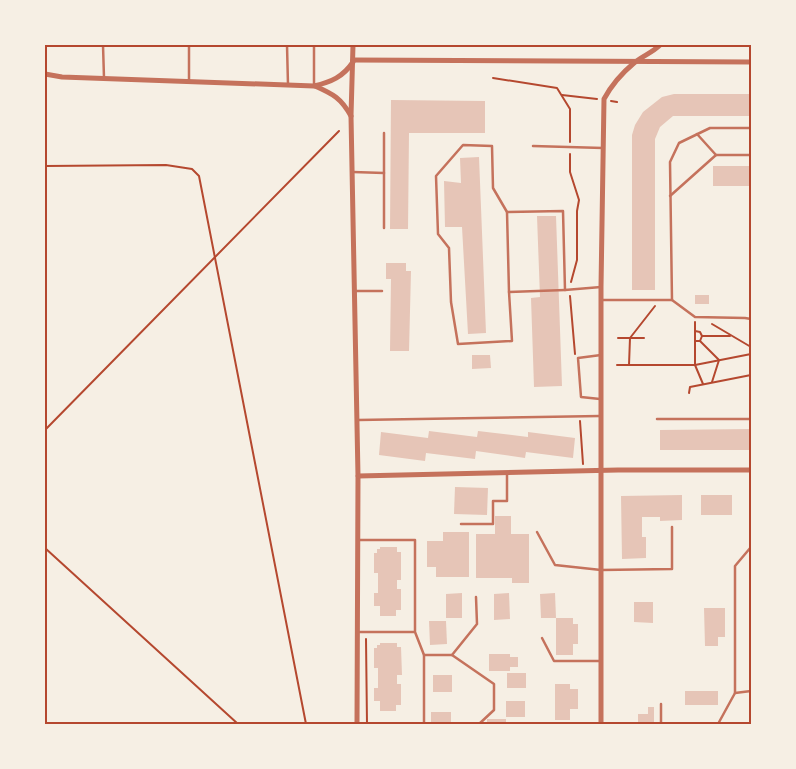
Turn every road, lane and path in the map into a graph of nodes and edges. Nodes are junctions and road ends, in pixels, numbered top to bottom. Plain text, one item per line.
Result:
1 (103, 45) edge
2 (189, 45) edge
3 (287, 45) edge
4 (314, 45) edge
5 (354, 45) edge
6 (660, 45) edge
7 (354, 60) junction
8 (635, 62) junction
9 (751, 62) edge
10 (45, 74) edge
11 (104, 78) junction
12 (189, 82) junction
13 (288, 85) junction
14 (314, 86) junction
15 (562, 95) dead end
16 (604, 99) junction
17 (616, 102) dead end
18 (351, 116) junction
19 (751, 128) edge
20 (339, 131) dead end
21 (384, 133) dead end
22 (697, 134) junction
23 (533, 146) dead end
24 (603, 148) junction
25 (716, 155) junction
26 (751, 155) edge
27 (45, 166) edge
28 (352, 172) junction
29 (384, 173) junction
30 (670, 196) junction
31 (507, 212) junction
32 (384, 228) dead end
33 (216, 256) junction
34 (601, 287) junction
35 (382, 290) dead end
36 (565, 290) junction
37 (354, 291) junction
38 (509, 292) junction
39 (601, 300) junction
40 (660, 300) junction
41 (672, 300) junction
42 (695, 317) junction
43 (700, 317) junction
44 (751, 319) edge
45 (695, 331) junction
46 (702, 336) junction
47 (732, 336) junction
48 (618, 338) dead end
49 (630, 338) junction
50 (644, 338) dead end
51 (695, 341) junction
52 (700, 341) junction
53 (751, 347) edge
54 (751, 354) edge
55 (602, 355) junction
56 (719, 360) junction
57 (618, 365) dead end
58 (630, 365) junction
59 (695, 365) junction
60 (751, 376) edge
61 (712, 382) junction
62 (703, 384) junction
63 (689, 393) dead end
64 (601, 399) junction
65 (601, 416) junction
66 (658, 419) dead end
67 (751, 419) edge
68 (357, 420) junction
69 (45, 430) edge
70 (601, 470) junction
71 (751, 470) edge
72 (507, 473) junction
73 (358, 476) junction
74 (461, 524) dead end
75 (672, 527) dead end
76 (537, 532) dead end
77 (358, 540) junction
78 (751, 547) edge
79 (45, 548) edge
80 (601, 570) junction
81 (476, 597) dead end
82 (358, 632) junction
83 (415, 632) junction
84 (542, 638) dead end
85 (424, 655) junction
86 (452, 655) junction
87 (601, 661) junction
88 (751, 691) edge
89 (735, 693) junction
90 (661, 704) dead end
91 (238, 724) edge
92 (306, 724) edge
93 (356, 724) edge
94 (424, 724) edge
95 (479, 724) edge
96 (601, 724) edge
97 (661, 724) edge
98 (718, 724) edge

1 - 11 lane
2 - 12 lane
3 - 13 lane
4 - 14 lane
5 - 7 street
6 - 8 street
7 - 8 street
7 - 14 street
7 - 18 street
8 - 9 street
8 - 16 street
10 - 11 street
11 - 12 street
12 - 13 street
13 - 14 street
14 - 18 street
15 - 16 path
16 - 17 path
16 - 24 street
18 - 28 street
19 - 22 lane
20 - 33 path
21 - 29 lane
22 - 25 lane
22 - 30 lane
23 - 24 lane
24 - 34 street
25 - 26 lane
25 - 30 lane
27 - 33 path
28 - 29 lane
28 - 37 street
29 - 32 lane
30 - 41 lane
31 - 36 lane
31 - 38 lane
31 - 38 lane
33 - 69 path
33 - 92 path
34 - 36 lane
34 - 39 street
35 - 37 lane
36 - 38 lane
37 - 68 street
39 - 40 lane
39 - 55 street
40 - 41 lane
40 - 49 path
41 - 42 lane
42 - 43 lane
42 - 45 path
43 - 44 lane
43 - 47 path
45 - 46 path
45 - 51 path
46 - 47 path
46 - 52 path
47 - 53 path
48 - 49 path
49 - 50 path
49 - 58 path
51 - 52 path
51 - 59 path
52 - 56 path
54 - 56 path
55 - 64 street
55 - 64 lane
56 - 59 path
56 - 61 path
57 - 58 path
58 - 59 path
59 - 62 path
60 - 61 path
61 - 62 path
62 - 63 path
64 - 65 street
65 - 68 lane
65 - 70 street
66 - 67 lane
68 - 73 street
70 - 71 street
70 - 72 street
70 - 80 street
72 - 73 street
72 - 74 lane
73 - 77 street
75 - 80 lane
76 - 80 lane
77 - 82 street
77 - 83 lane
78 - 89 lane
79 - 91 path
80 - 87 street
81 - 86 lane
82 - 83 lane
82 - 93 street
83 - 85 lane
84 - 87 lane
85 - 86 lane
85 - 94 lane
86 - 95 lane
87 - 96 street
88 - 89 lane
89 - 98 lane
90 - 97 lane

